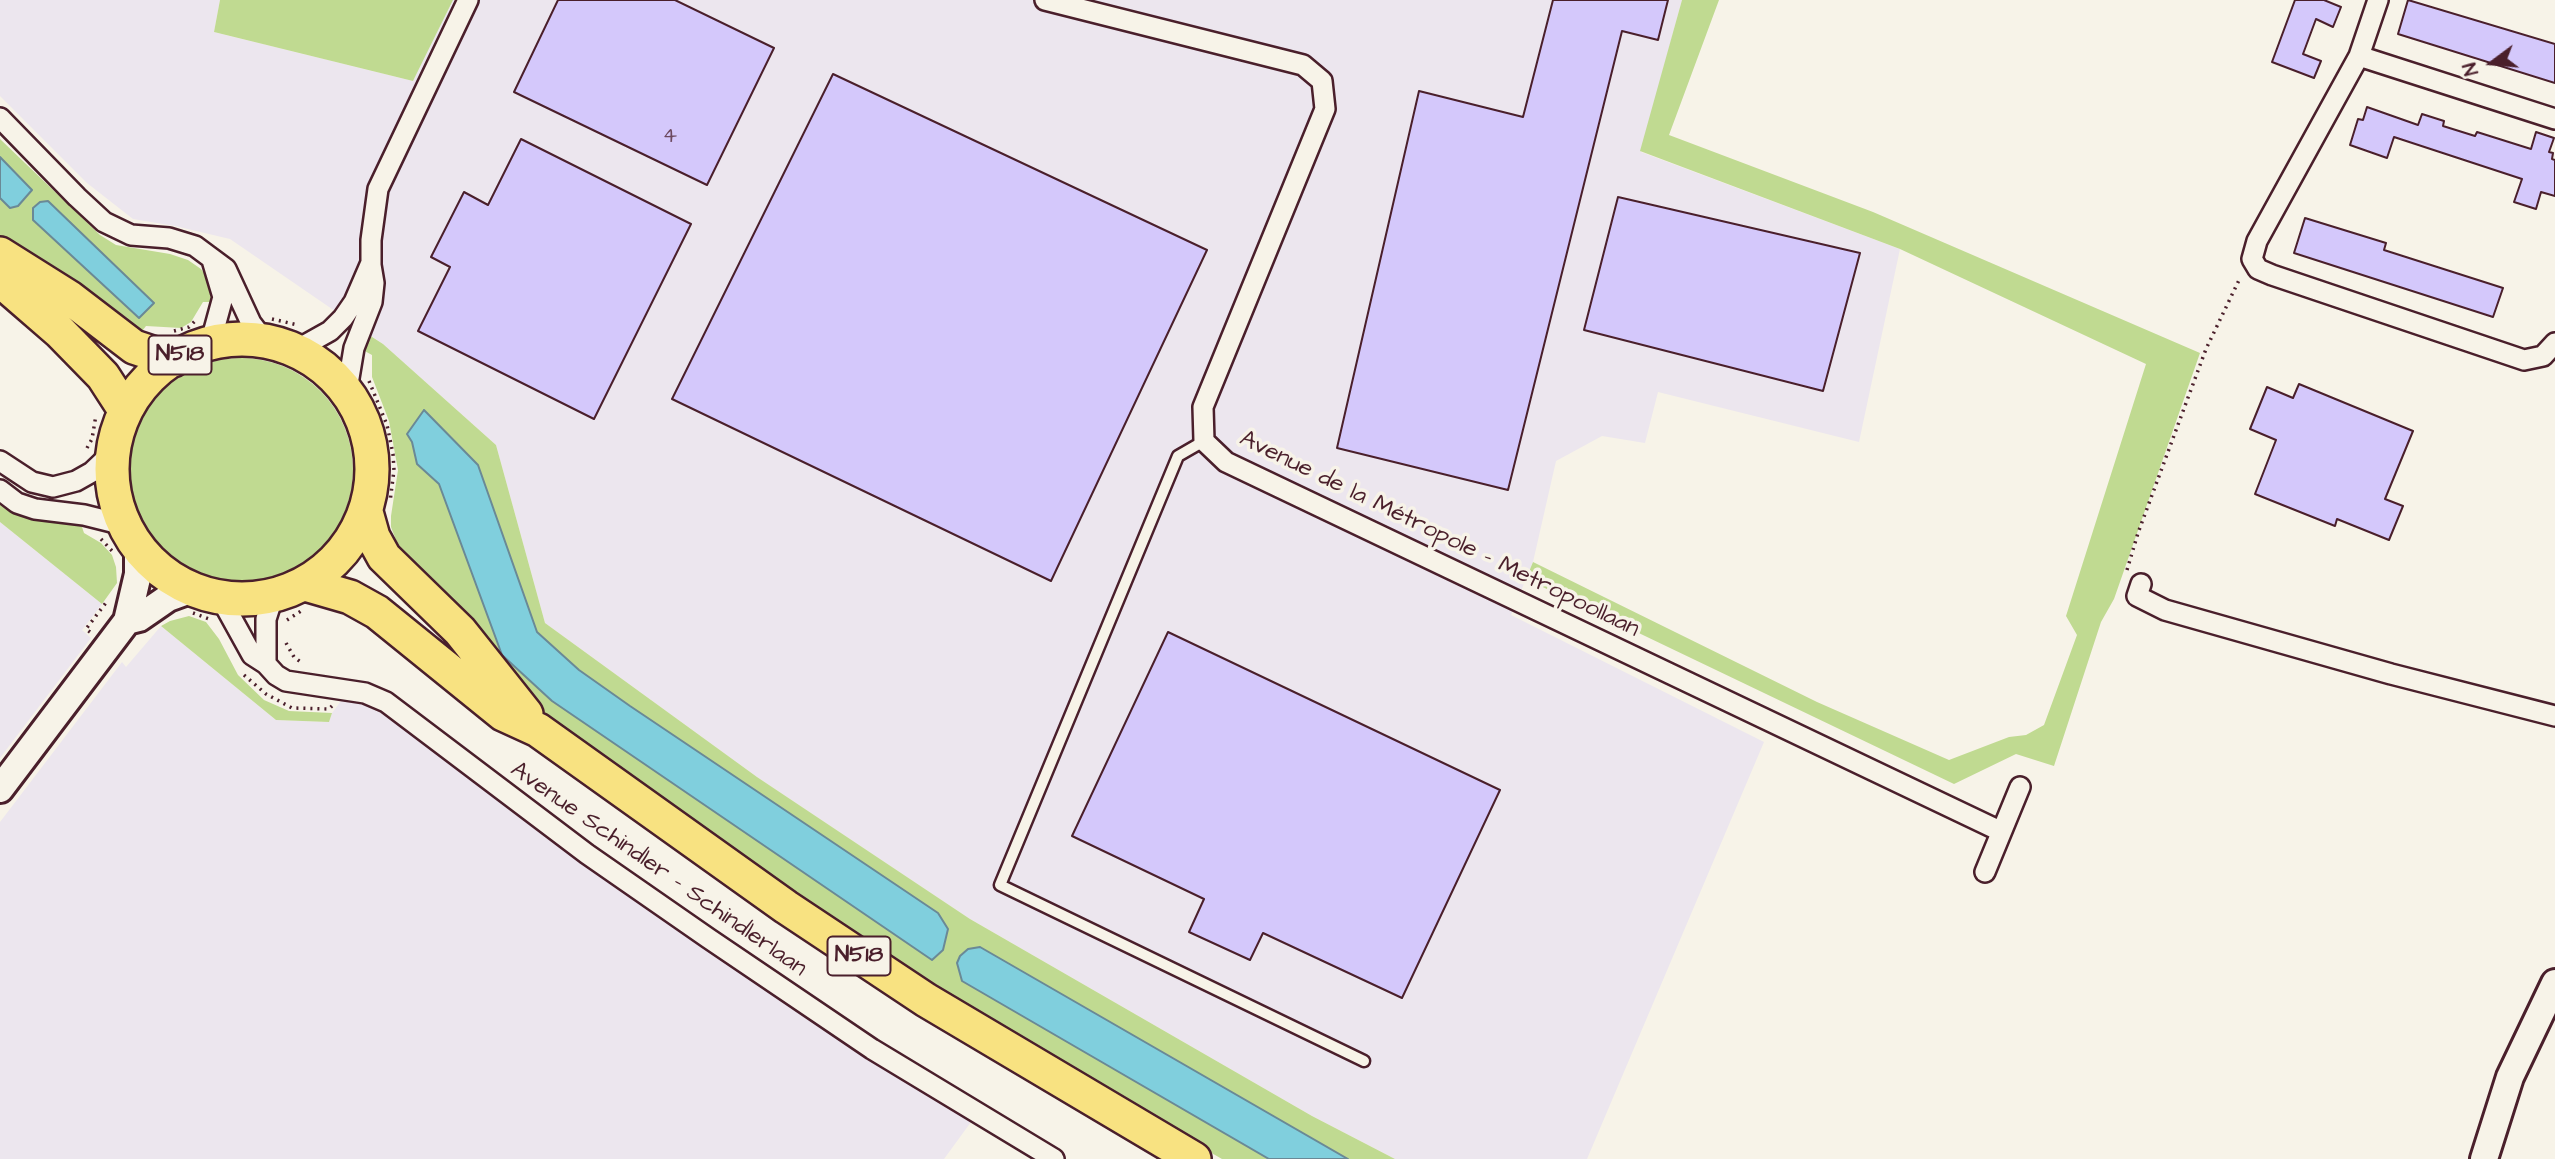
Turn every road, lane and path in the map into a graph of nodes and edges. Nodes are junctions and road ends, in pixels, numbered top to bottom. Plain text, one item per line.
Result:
1 (468, 0) edge
2 (1045, 0) edge
3 (2378, 0) edge
4 (2359, 56) junction
5 (0, 118) edge
6 (2555, 119) edge
7 (0, 254) edge
8 (211, 259) junction
9 (2252, 260) junction
10 (371, 264) junction
11 (0, 280) edge
12 (242, 306) junction
13 (222, 307) junction
14 (330, 331) junction
15 (264, 340) junction
16 (211, 341) junction
17 (2555, 343) edge
18 (170, 345) junction
19 (296, 350) junction
20 (358, 385) junction
21 (110, 408) junction
22 (1204, 441) junction
23 (99, 451) junction
24 (0, 461) edge
25 (0, 490) edge
26 (378, 508) junction
27 (84, 515) junction
28 (126, 544) junction
29 (190, 590) junction
30 (2139, 590) joint
31 (273, 597) junction
32 (304, 597) junction
33 (156, 606) junction
34 (217, 610) junction
35 (127, 621) junction
36 (265, 633) junction
37 (266, 664) junction
38 (2555, 716) edge
39 (538, 730) junction
40 (2020, 786) dead end
41 (0, 789) edge
42 (2000, 831) junction
43 (1985, 872) dead end
44 (2555, 983) edge
45 (1364, 1060) dead end
46 (1054, 1159) edge
47 (1195, 1159) edge
48 (2484, 1159) edge

1 - 10 street
2 - 22 street, Avenue de la Métropole - Metropoollaan
3 - 4 street
4 - 6 street
4 - 9 street
5 - 8 street
7 - 18 highway, N518
8 - 12 street
8 - 13 street
9 - 17 street
9 - 30 path
10 - 14 street
10 - 20 street
11 - 21 highway
12 - 14 path
12 - 15 street
13 - 16 street
13 - 18 path
14 - 19 street
15 - 16 highway, N518
15 - 19 highway, N518
16 - 18 highway, N518
18 - 21 highway, N518
19 - 20 highway, N518
20 - 26 highway, N518
20 - 26 path
21 - 23 path
21 - 23 highway, N518
22 - 42 street, Avenue de la Métropole - Metropoollaan
22 - 45 lane
23 - 24 street
23 - 28 highway, N518
25 - 27 street
26 - 32 highway, N518
26 - 39 highway, N518
27 - 28 street
27 - 28 path
28 - 29 highway, N518
28 - 35 main road
29 - 33 main road
29 - 34 highway, N518
30 - 38 street
31 - 32 highway, N518
31 - 34 highway, N518
31 - 36 street
32 - 36 path
32 - 39 highway, N518
33 - 34 path
33 - 35 main road
34 - 37 street, Avenue Schindler - Schindlerlaan
35 - 41 main road
36 - 37 street
37 - 46 street, Avenue Schindler - Schindlerlaan
39 - 47 highway, N518
40 - 42 street
42 - 43 street
44 - 48 main road

